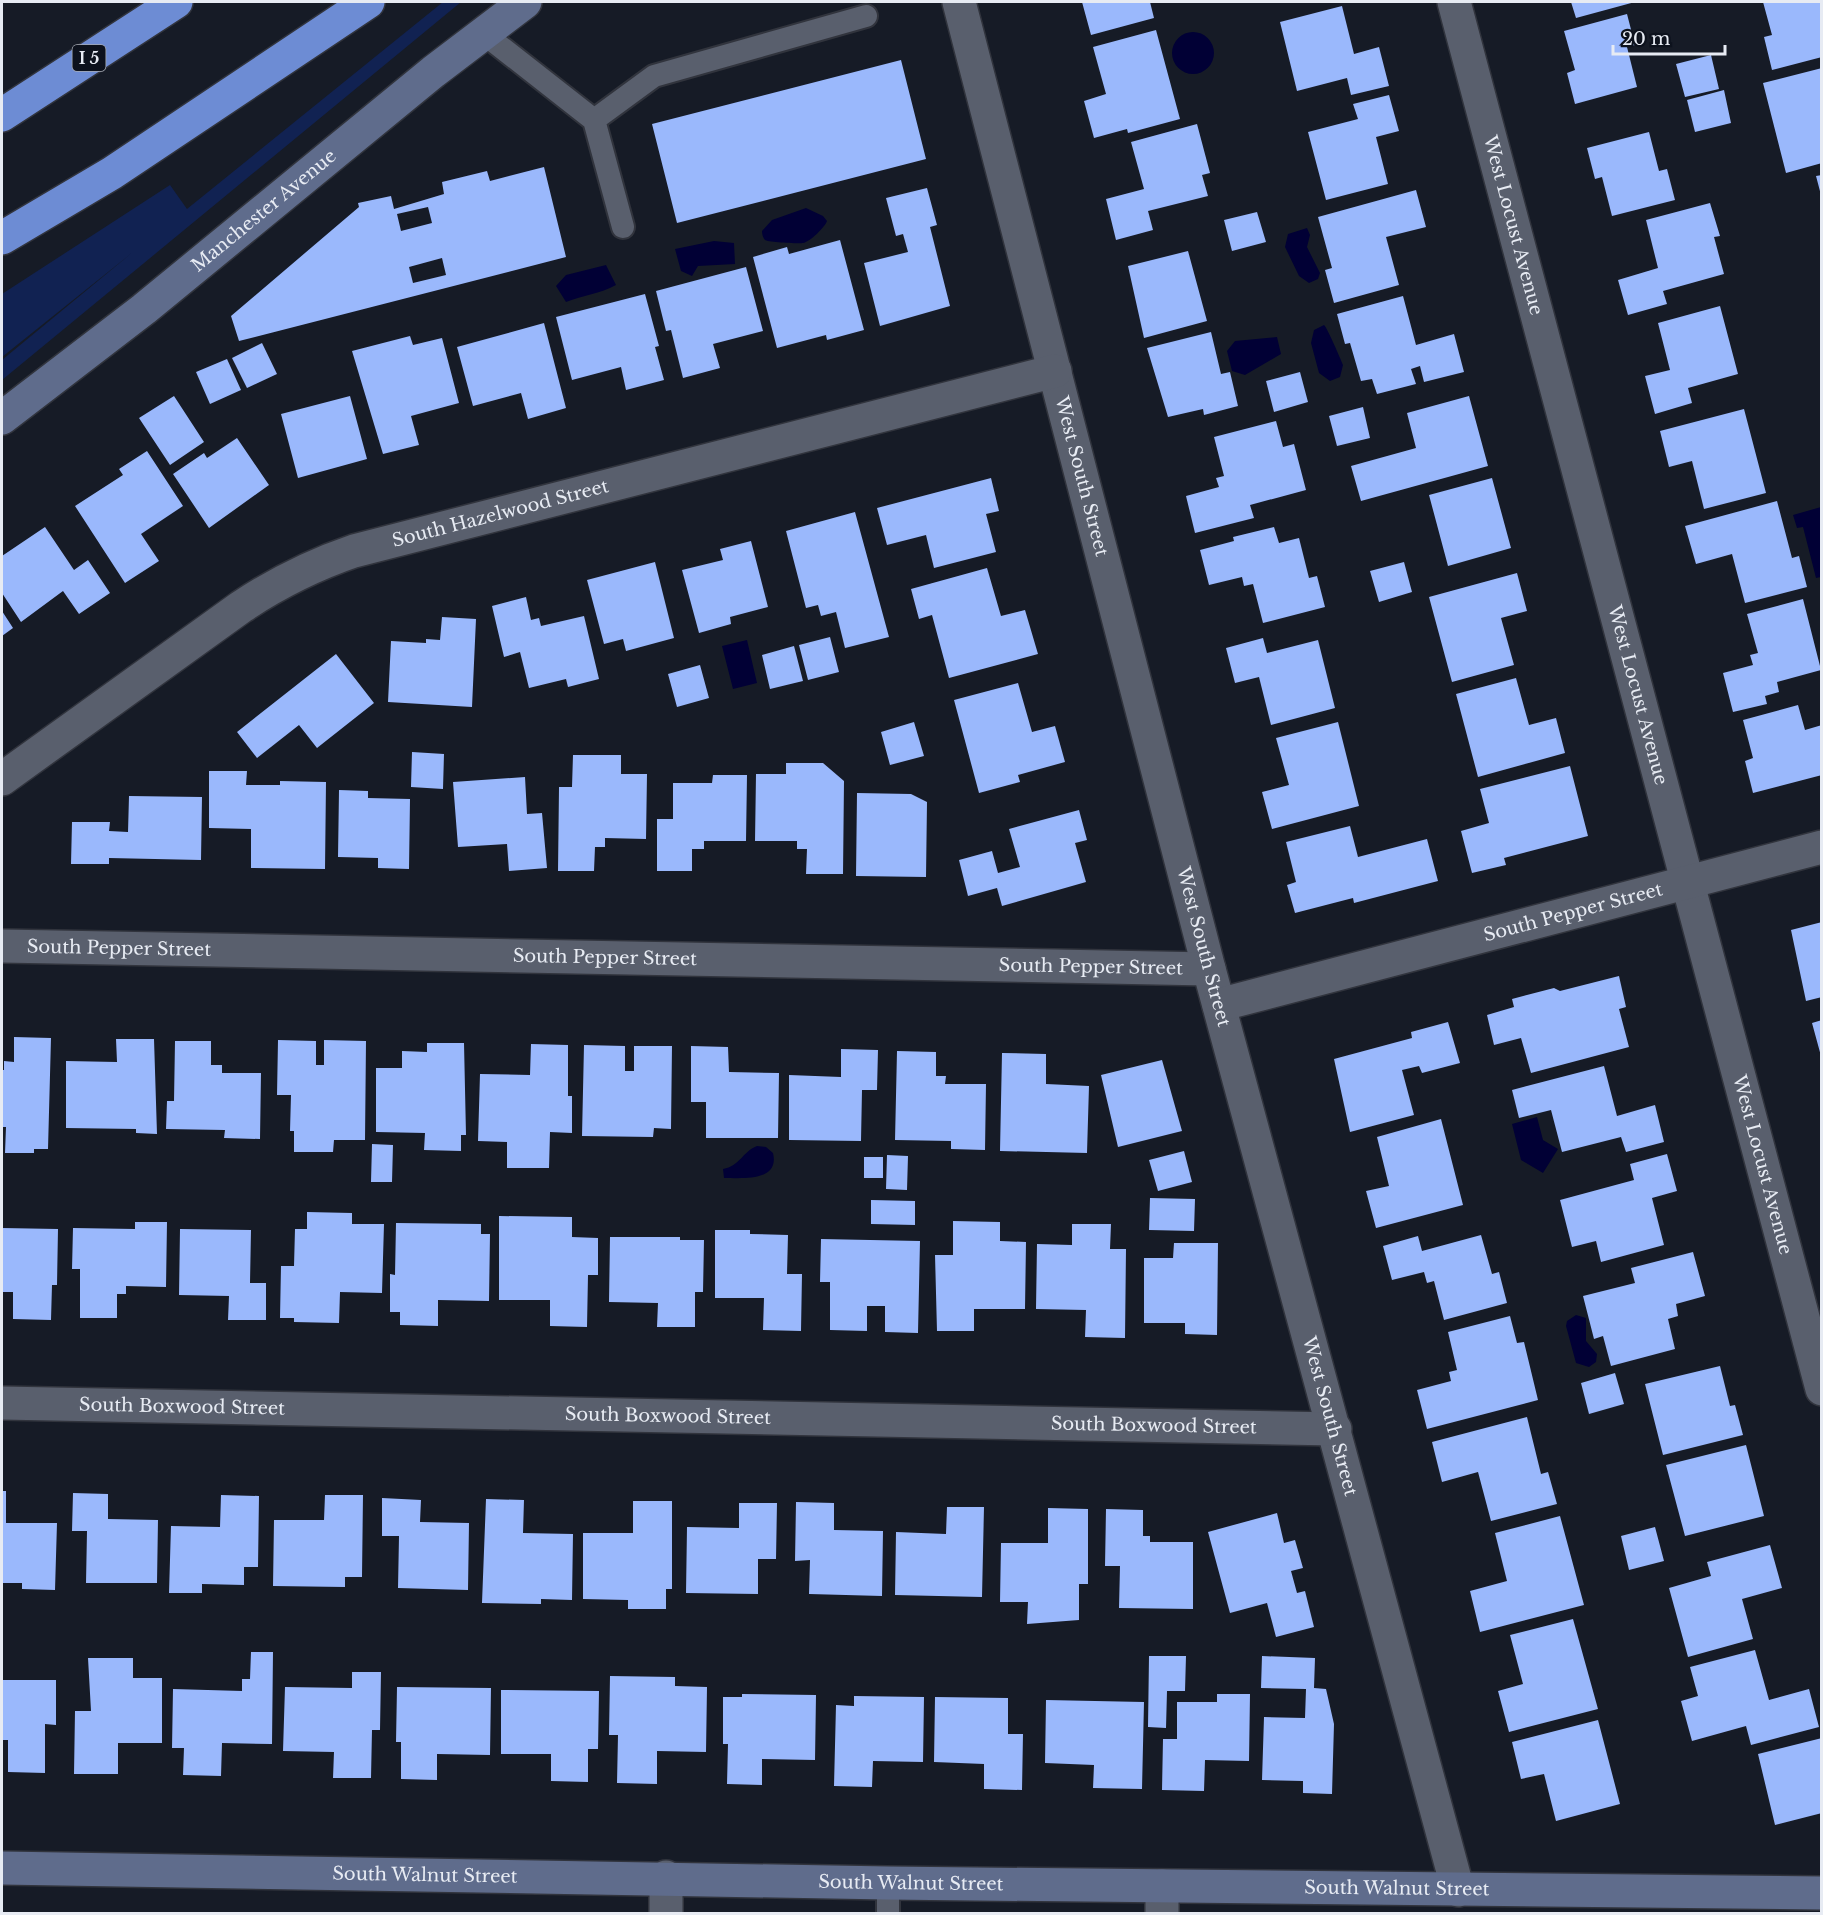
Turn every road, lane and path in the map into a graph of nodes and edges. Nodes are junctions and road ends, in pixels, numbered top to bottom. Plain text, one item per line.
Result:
1 (176, 2) edge
2 (368, 2) edge
3 (525, 2) edge
4 (960, 2) edge
5 (1454, 2) edge
6 (866, 16) dead end
7 (483, 33) junction
8 (2, 115) edge
9 (594, 120) junction
10 (623, 227) dead end
11 (2, 238) edge
12 (1055, 371) junction
13 (2, 418) edge
14 (2, 779) edge
15 (1821, 847) edge
16 (1689, 882) junction
17 (2, 946) edge
18 (1209, 969) junction
19 (1219, 1005) junction
20 (1821, 1389) edge
21 (2, 1403) edge
22 (1335, 1429) junction
23 (2, 1868) edge
24 (666, 1877) junction
25 (1458, 1890) junction
26 (1821, 1893) edge
27 (888, 1898) edge
28 (1162, 1900) edge
29 (666, 1914) edge

1 - 8 highway, I 5
2 - 11 highway
3 - 7 street, Manchester Avenue
4 - 12 street, West South Street
5 - 16 street, West Locust Avenue
6 - 9 lane
7 - 9 lane
7 - 13 street, Manchester Avenue
9 - 10 lane
12 - 14 street, South Hazelwood Street
12 - 18 street, West South Street
15 - 16 street, South Pepper Street
16 - 19 street, South Pepper Street
16 - 20 street, West Locust Avenue
17 - 18 street, South Pepper Street
18 - 19 street, West South Street
19 - 22 street, West South Street
21 - 22 street, South Boxwood Street
22 - 25 street, West South Street
23 - 24 street, South Walnut Street
24 - 27 street, South Walnut Street
24 - 29 street
25 - 26 street, South Walnut Street
25 - 28 street, South Walnut Street
27 - 28 street, South Walnut Street

